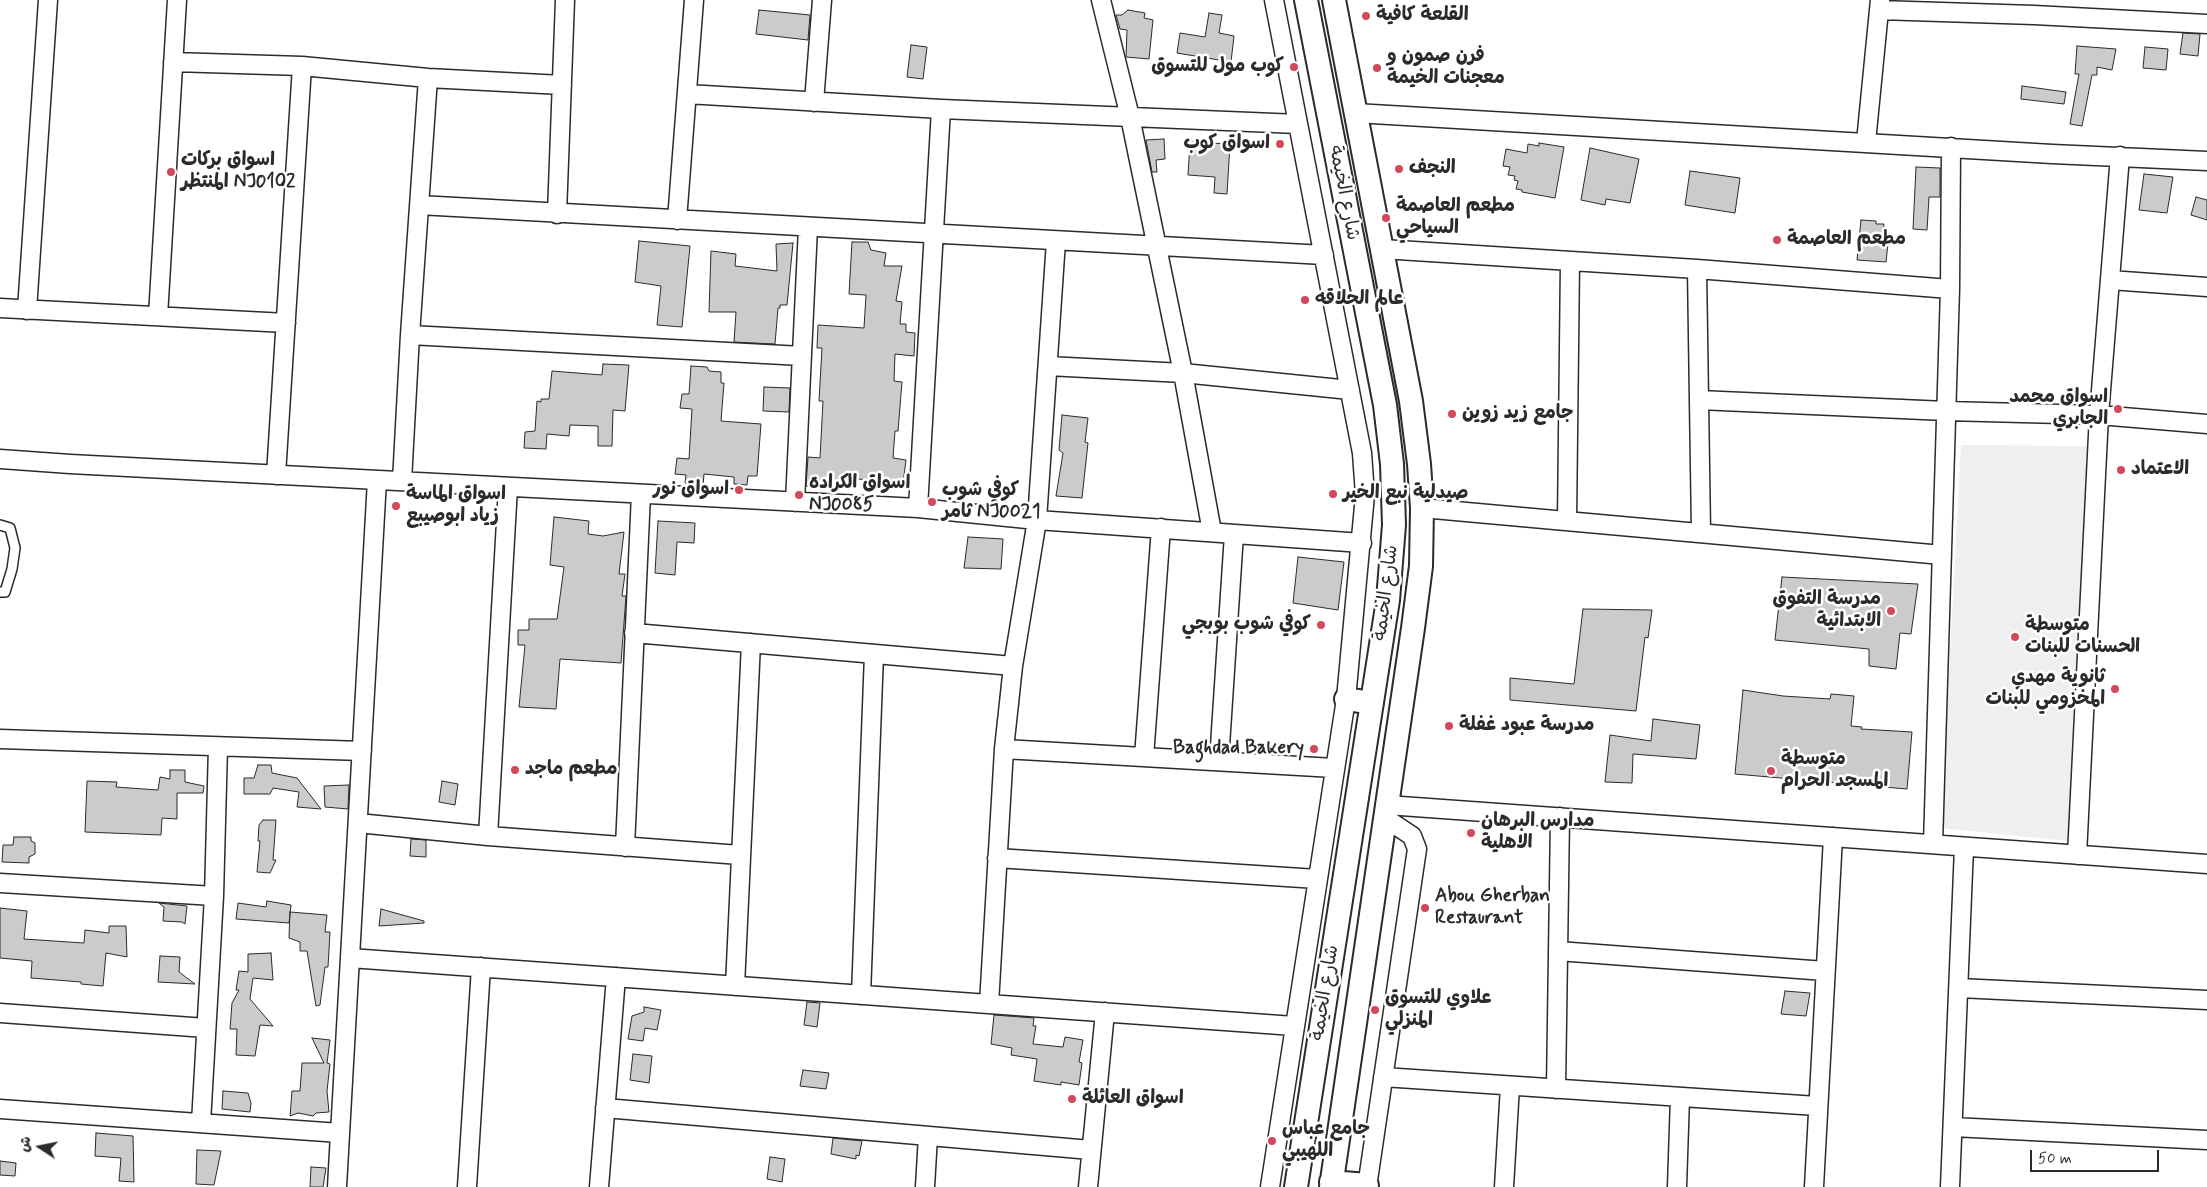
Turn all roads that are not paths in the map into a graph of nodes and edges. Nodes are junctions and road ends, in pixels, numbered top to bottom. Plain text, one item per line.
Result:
1 (48, 0) edge
2 (176, 0) edge
3 (565, 0) edge
4 (694, 0) edge
5 (822, 0) edge
6 (1101, 0) edge
7 (1274, 0) edge
8 (1306, 0) edge
9 (1334, 0) edge
10 (1880, 5) edge
11 (2207, 24) edge
12 (173, 62) junction
13 (302, 66) junction
14 (428, 78) junction
15 (562, 85) junction
16 (687, 94) junction
17 (814, 102) junction
18 (941, 109) junction
19 (1355, 113) junction
20 (1130, 117) junction
21 (1298, 124) junction
22 (1866, 142) junction
23 (1951, 147) junction
24 (2120, 156) junction
25 (2207, 161) edge
26 (419, 205) junction
27 (557, 214) junction
28 (677, 220) junction
29 (808, 227) junction
30 (934, 234) junction
31 (1056, 241) junction
32 (1157, 247) junction
33 (1382, 249) junction
34 (1324, 255) junction
35 (1570, 261) junction
36 (1697, 269) junction
37 (2110, 280) junction
38 (2207, 287) edge
39 (1950, 289) junction
40 (0, 308) edge
41 (27, 310) junction
42 (158, 316) junction
43 (286, 322) junction
44 (410, 334) junction
45 (802, 356) junction
46 (1048, 366) junction
47 (1183, 373) junction
48 (1350, 390) junction
49 (1699, 400) junction
50 (1946, 411) junction
51 (2099, 415) junction
52 (2207, 424) edge
53 (0, 459) edge
54 (276, 475) junction
55 (377, 480) junction
56 (402, 481) junction
57 (508, 487) junction
58 (641, 494) junction
59 (795, 502) junction
60 (918, 508) junction
61 (1422, 508) junction
62 (1037, 520) junction
63 (1567, 521) junction
64 (0, 525) edge
65 (1161, 528) junction
66 (1212, 532) junction
67 (1701, 532) junction
68 (1234, 534) junction
69 (1362, 543) junction
70 (1942, 555) junction
71 (0, 592) edge
72 (634, 632) junction
73 (751, 643) junction
74 (874, 654) junction
75 (1013, 666) junction
76 (1346, 699) junction
77 (1372, 703) junction
78 (0, 739) edge
79 (218, 747) junction
80 (1004, 748) junction
81 (362, 751) junction
82 (1144, 757) junction
83 (1219, 761) junction
84 (1334, 768) junction
85 (1386, 812) junction
86 (1560, 817) junction
87 (358, 823) junction
88 (488, 836) junction
89 (1833, 837) junction
90 (1933, 844) junction
91 (625, 847) junction
92 (1964, 847) junction
93 (1348, 851) junction
94 (2077, 854) junction
95 (740, 855) junction
96 (997, 858) junction
97 (2207, 864) edge
98 (1377, 871) junction
99 (1318, 879) junction
100 (0, 882) edge
101 (214, 896) junction
102 (1558, 951) junction
103 (350, 958) junction
104 (481, 967) junction
105 (1825, 971) junction
106 (616, 977) junction
107 (734, 986) junction
108 (1959, 988) junction
109 (1359, 991) junction
110 (1326, 993) junction
111 (861, 995) junction
112 (2207, 1000) edge
113 (989, 1004) junction
114 (1105, 1012) junction
115 (0, 1013) edge
116 (1294, 1026) junction
117 (206, 1028) junction
118 (1384, 1077) junction
119 (1510, 1086) junction
120 (1556, 1089) junction
121 (1680, 1097) junction
122 (1817, 1106) junction
123 (605, 1108) junction
124 (0, 1109) edge
125 (201, 1123) junction
126 (1953, 1127) junction
127 (340, 1133) junction
128 (928, 1136) junction
129 (2207, 1140) edge
130 (1091, 1150) junction
131 (1331, 1184) edge
132 (1367, 1186) edge
133 (337, 1187) edge
134 (467, 1187) edge
135 (599, 1187) edge
136 (925, 1187) edge
137 (1088, 1187) edge
138 (1270, 1187) edge
139 (1296, 1187) edge
140 (1504, 1187) edge
141 (1677, 1187) edge
142 (1814, 1187) edge
143 (1950, 1187) edge

1 - 41 street
2 - 12 street
3 - 15 street
4 - 16 street
5 - 17 street
6 - 20 street
7 - 21 street
8 - 77 street, شارع الخيمة
9 - 19 street, شارع الخيمة
10 - 11 street
10 - 22 street
12 - 13 street
12 - 42 street
13 - 14 street
13 - 43 street
14 - 15 street
14 - 26 street
15 - 27 street
16 - 17 street
16 - 28 street
17 - 18 street
18 - 20 street
18 - 30 street
19 - 22 street
19 - 33 street, شارع الخيمة
20 - 21 street
20 - 32 street
21 - 34 street
22 - 23 street
23 - 24 street
23 - 39 street
24 - 25 street
24 - 37 street
26 - 27 street
26 - 44 street
27 - 28 street
28 - 29 street
29 - 30 street
29 - 45 street
30 - 31 street
30 - 60 street
31 - 32 street
31 - 46 street
32 - 34 street
32 - 47 street
33 - 35 street
33 - 61 street, شارع الخيمة
34 - 48 street
35 - 36 street
35 - 63 street
36 - 39 street
36 - 49 street
37 - 38 street
37 - 51 street
39 - 50 street
40 - 41 street
41 - 42 street
42 - 43 street
43 - 54 street
44 - 45 street
44 - 56 street
45 - 59 street
46 - 47 street
46 - 62 street
47 - 48 street
47 - 66 street
48 - 69 street
49 - 50 street
49 - 67 street
50 - 51 street
50 - 70 street
51 - 52 street
51 - 94 street
53 - 54 street
54 - 55 street
55 - 56 street
55 - 81 street
56 - 57 street
57 - 58 street
57 - 88 street
58 - 59 street
58 - 72 street
59 - 60 street
60 - 62 street
61 - 63 street
61 - 85 street, شارع الخيمة
62 - 65 street
62 - 75 street
63 - 67 street
64 - 71 lane
65 - 66 street
65 - 82 street
66 - 68 street
67 - 70 street
68 - 69 street
68 - 83 street
69 - 76 street
70 - 90 street
72 - 73 street
72 - 91 street
73 - 74 street
73 - 95 street
74 - 75 street
74 - 111 street
75 - 80 street
76 - 77 street
76 - 84 street
77 - 93 street, شارع الخيمة
78 - 79 street
79 - 81 street
79 - 101 street
80 - 82 street
80 - 96 street
81 - 87 street
82 - 83 street
83 - 84 street
84 - 99 street
85 - 86 street
85 - 98 street, شارع الخيمة
85 - 118 street
86 - 89 street
86 - 102 street
87 - 88 street
87 - 103 street
88 - 91 street
89 - 90 street
89 - 105 street
90 - 92 street
91 - 95 street
92 - 94 street
92 - 108 street
93 - 98 street
93 - 110 street, شارع الخيمة
94 - 97 street
95 - 107 street
96 - 99 street
96 - 113 street
98 - 109 street, شارع الخيمة
99 - 116 street
100 - 101 street
101 - 117 street
102 - 105 street
102 - 120 street
103 - 104 street
103 - 127 street
104 - 106 street
104 - 134 street
105 - 122 street
106 - 107 street
106 - 123 street
107 - 111 street
108 - 112 street
108 - 126 street
109 - 110 street
109 - 131 street, شارع الخيمة
110 - 139 street, شارع الخيمة
111 - 113 street
113 - 114 street
114 - 116 street
114 - 130 street
115 - 117 street
116 - 138 street
117 - 125 street
118 - 119 street
118 - 132 street
119 - 120 street
119 - 140 street
120 - 121 street
121 - 122 street
121 - 141 street
122 - 142 street
123 - 128 street
123 - 135 street
124 - 125 street
125 - 127 street
126 - 129 street
126 - 143 street
127 - 133 street
128 - 130 street
128 - 136 street
130 - 137 street
131 - 132 street

